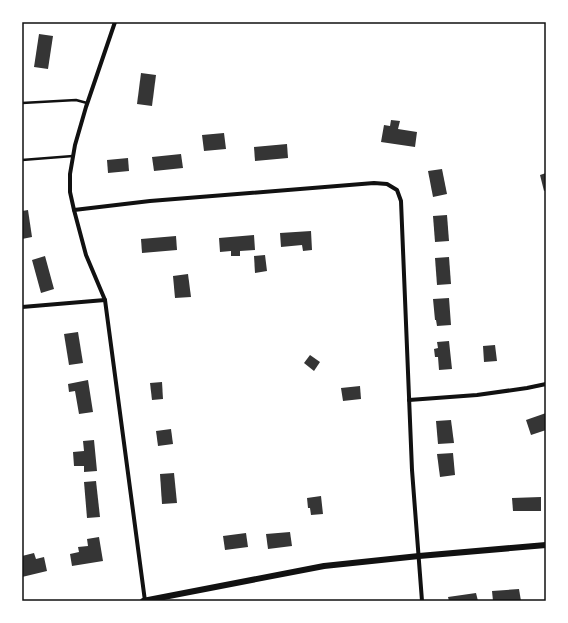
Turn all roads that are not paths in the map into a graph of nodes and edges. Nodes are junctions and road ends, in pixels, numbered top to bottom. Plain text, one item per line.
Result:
1 (115, 22) edge
2 (22, 103) edge
3 (88, 103) junction
4 (73, 156) junction
5 (22, 160) edge
6 (74, 210) junction
7 (105, 300) junction
8 (22, 307) edge
9 (546, 384) edge
10 (409, 400) junction
11 (546, 545) edge
12 (419, 556) junction
13 (144, 601) edge
14 (422, 601) edge

1 - 3 street
2 - 3 lane
3 - 4 street
4 - 5 lane
4 - 6 street
6 - 7 street
6 - 10 street
7 - 8 street
7 - 13 street
9 - 10 street
10 - 12 street
11 - 12 street
12 - 13 street
12 - 14 street

